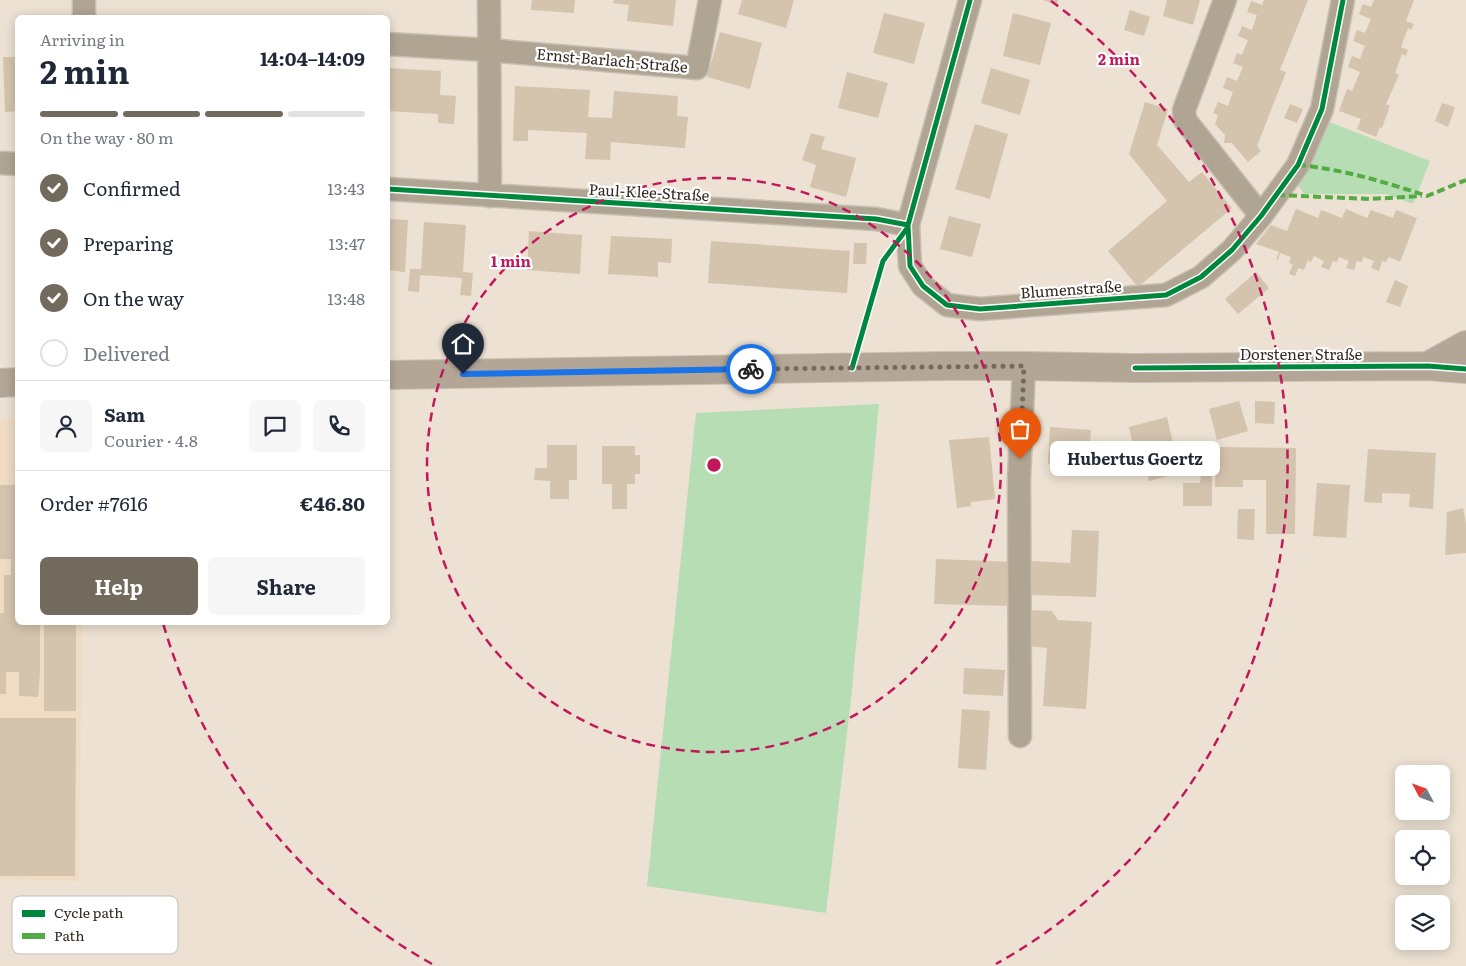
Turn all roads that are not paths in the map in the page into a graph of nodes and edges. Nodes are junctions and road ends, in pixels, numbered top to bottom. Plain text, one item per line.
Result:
1 (84, 0) edge
2 (489, 0) edge
3 (710, 0) edge
4 (970, 0) edge
5 (1225, 0) edge
6 (1344, 0) edge
7 (84, 15) edge
8 (390, 44) edge
9 (488, 50) junction
10 (0, 163) edge
11 (15, 164) edge
12 (390, 189) edge
13 (490, 196) junction
14 (1261, 216) junction
15 (908, 224) junction
16 (1466, 344) edge
17 (1024, 366) junction
18 (1428, 366) junction
19 (1466, 369) edge
20 (390, 375) edge
21 (15, 382) edge
22 (0, 383) edge
23 (1020, 736) dead end

1 - 7 street
2 - 9 street
3 - 9 street, Ernst-Barlach-Straße
4 - 15 street, Blumenstraße
5 - 14 street
6 - 14 street, Blumenstraße
8 - 9 street
9 - 13 street
10 - 11 street
12 - 13 street, Paul-Klee-Straße
13 - 15 street, Paul-Klee-Straße
14 - 15 street, Blumenstraße
16 - 18 main road
17 - 18 main road, Dorstener Straße
17 - 20 main road, Dorstener Straße
17 - 23 street
18 - 19 main road, Dorstener Straße
21 - 22 main road

